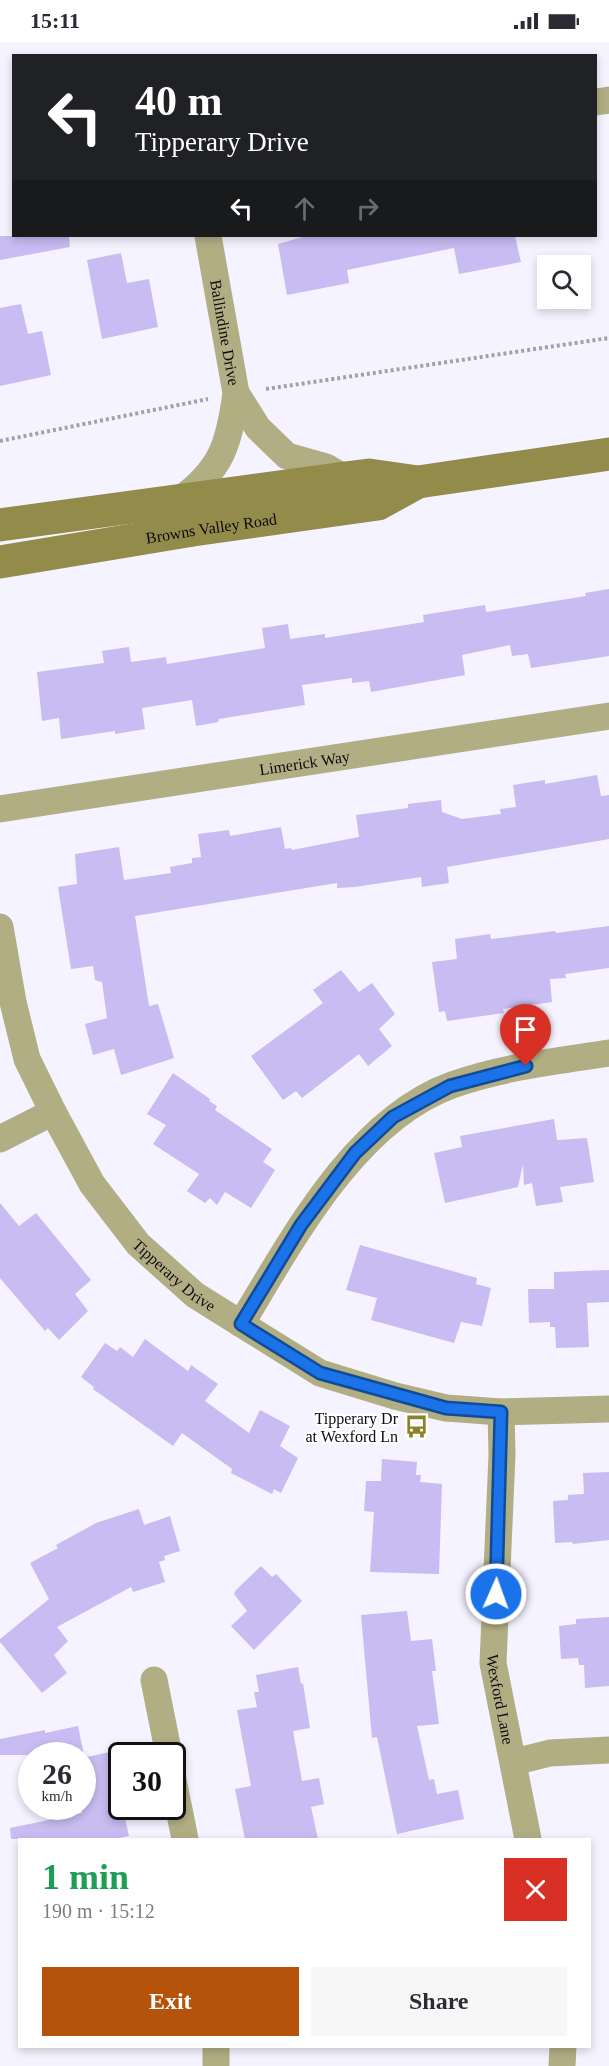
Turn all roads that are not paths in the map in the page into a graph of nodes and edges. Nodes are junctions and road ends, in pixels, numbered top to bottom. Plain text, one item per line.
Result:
1 (208, 237) edge
2 (236, 393) junction
3 (609, 454) edge
4 (345, 478) junction
5 (418, 482) junction
6 (178, 501) junction
7 (0, 525) edge
8 (0, 562) edge
9 (609, 716) edge
10 (0, 809) edge
11 (0, 927) edge
12 (609, 1053) edge
13 (53, 1112) junction
14 (0, 1139) edge
15 (241, 1324) junction
16 (609, 1409) edge
17 (501, 1412) junction
18 (154, 1680) dead end
19 (166, 1742) edge
20 (609, 1750) edge
21 (514, 1762) junction
22 (181, 1820) edge
23 (185, 1838) edge
24 (528, 1838) edge
25 (216, 2048) edge
26 (562, 2048) edge
27 (216, 2066) edge
28 (562, 2066) edge

1 - 2 street, Ballindine Drive
2 - 4 street, Ballindine Drive
2 - 6 street
3 - 5 main road, Browns Valley Road
4 - 5 main road, Browns Valley Road
4 - 6 main road, Browns Valley Road
5 - 8 main road, Browns Valley Road
6 - 7 main road, Browns Valley Road
9 - 10 street, Limerick Way
11 - 13 street, Tipperary Drive
12 - 15 street
13 - 14 street
13 - 15 street, Tipperary Drive
15 - 17 street, Tipperary Drive
16 - 17 street, Tipperary Drive
17 - 21 street, Wexford Lane
18 - 19 street
20 - 21 street
21 - 24 street, Wexford Lane
22 - 23 street
25 - 27 street
26 - 28 street

